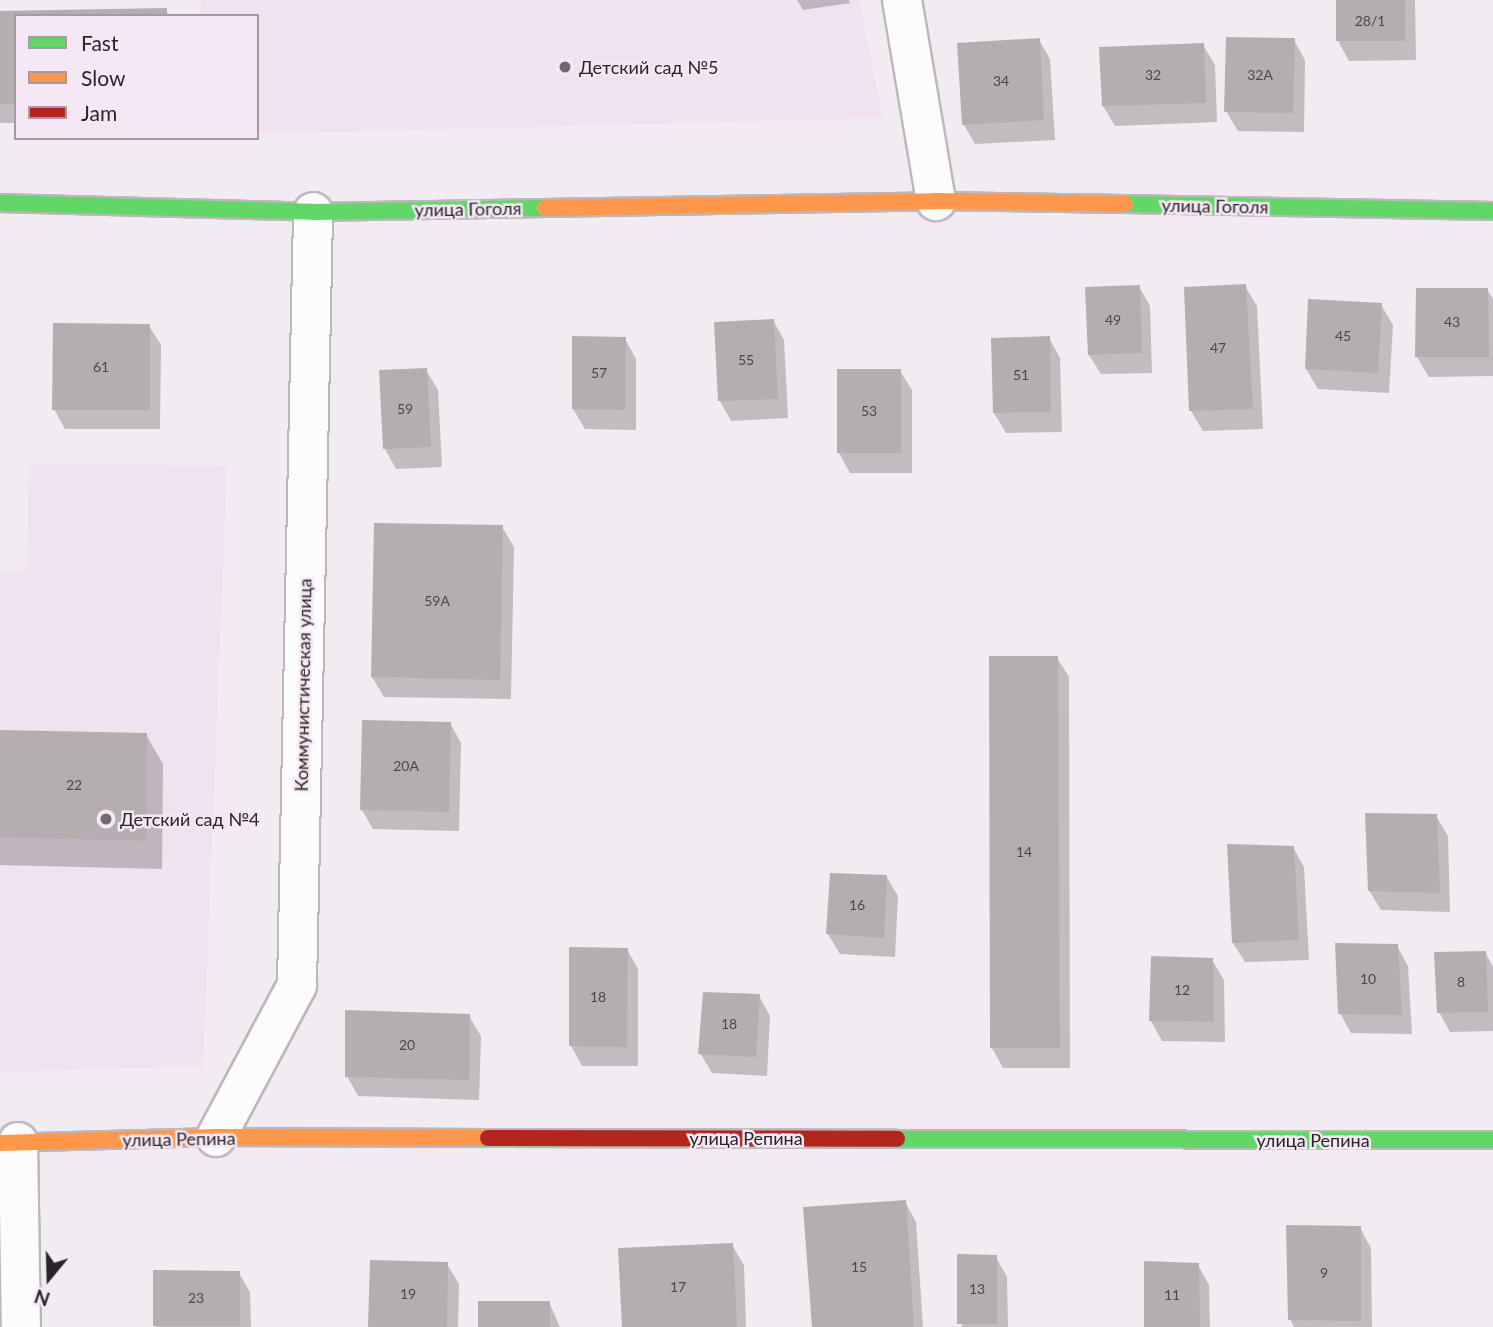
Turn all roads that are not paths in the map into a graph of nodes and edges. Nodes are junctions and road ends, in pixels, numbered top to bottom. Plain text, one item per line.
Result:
1 (902, 0) edge
2 (936, 201) junction
3 (0, 203) edge
4 (1493, 211) edge
5 (313, 212) junction
6 (216, 1137) junction
7 (1493, 1140) edge
8 (9, 1143) edge
9 (21, 1327) edge

1 - 2 street
2 - 4 street, улица Гоголя
2 - 5 street, улица Гоголя
3 - 5 street, улица Гоголя
5 - 6 street, Коммунистическая улица
6 - 7 street, улица Репина
6 - 8 street, улица Репина
8 - 9 street

